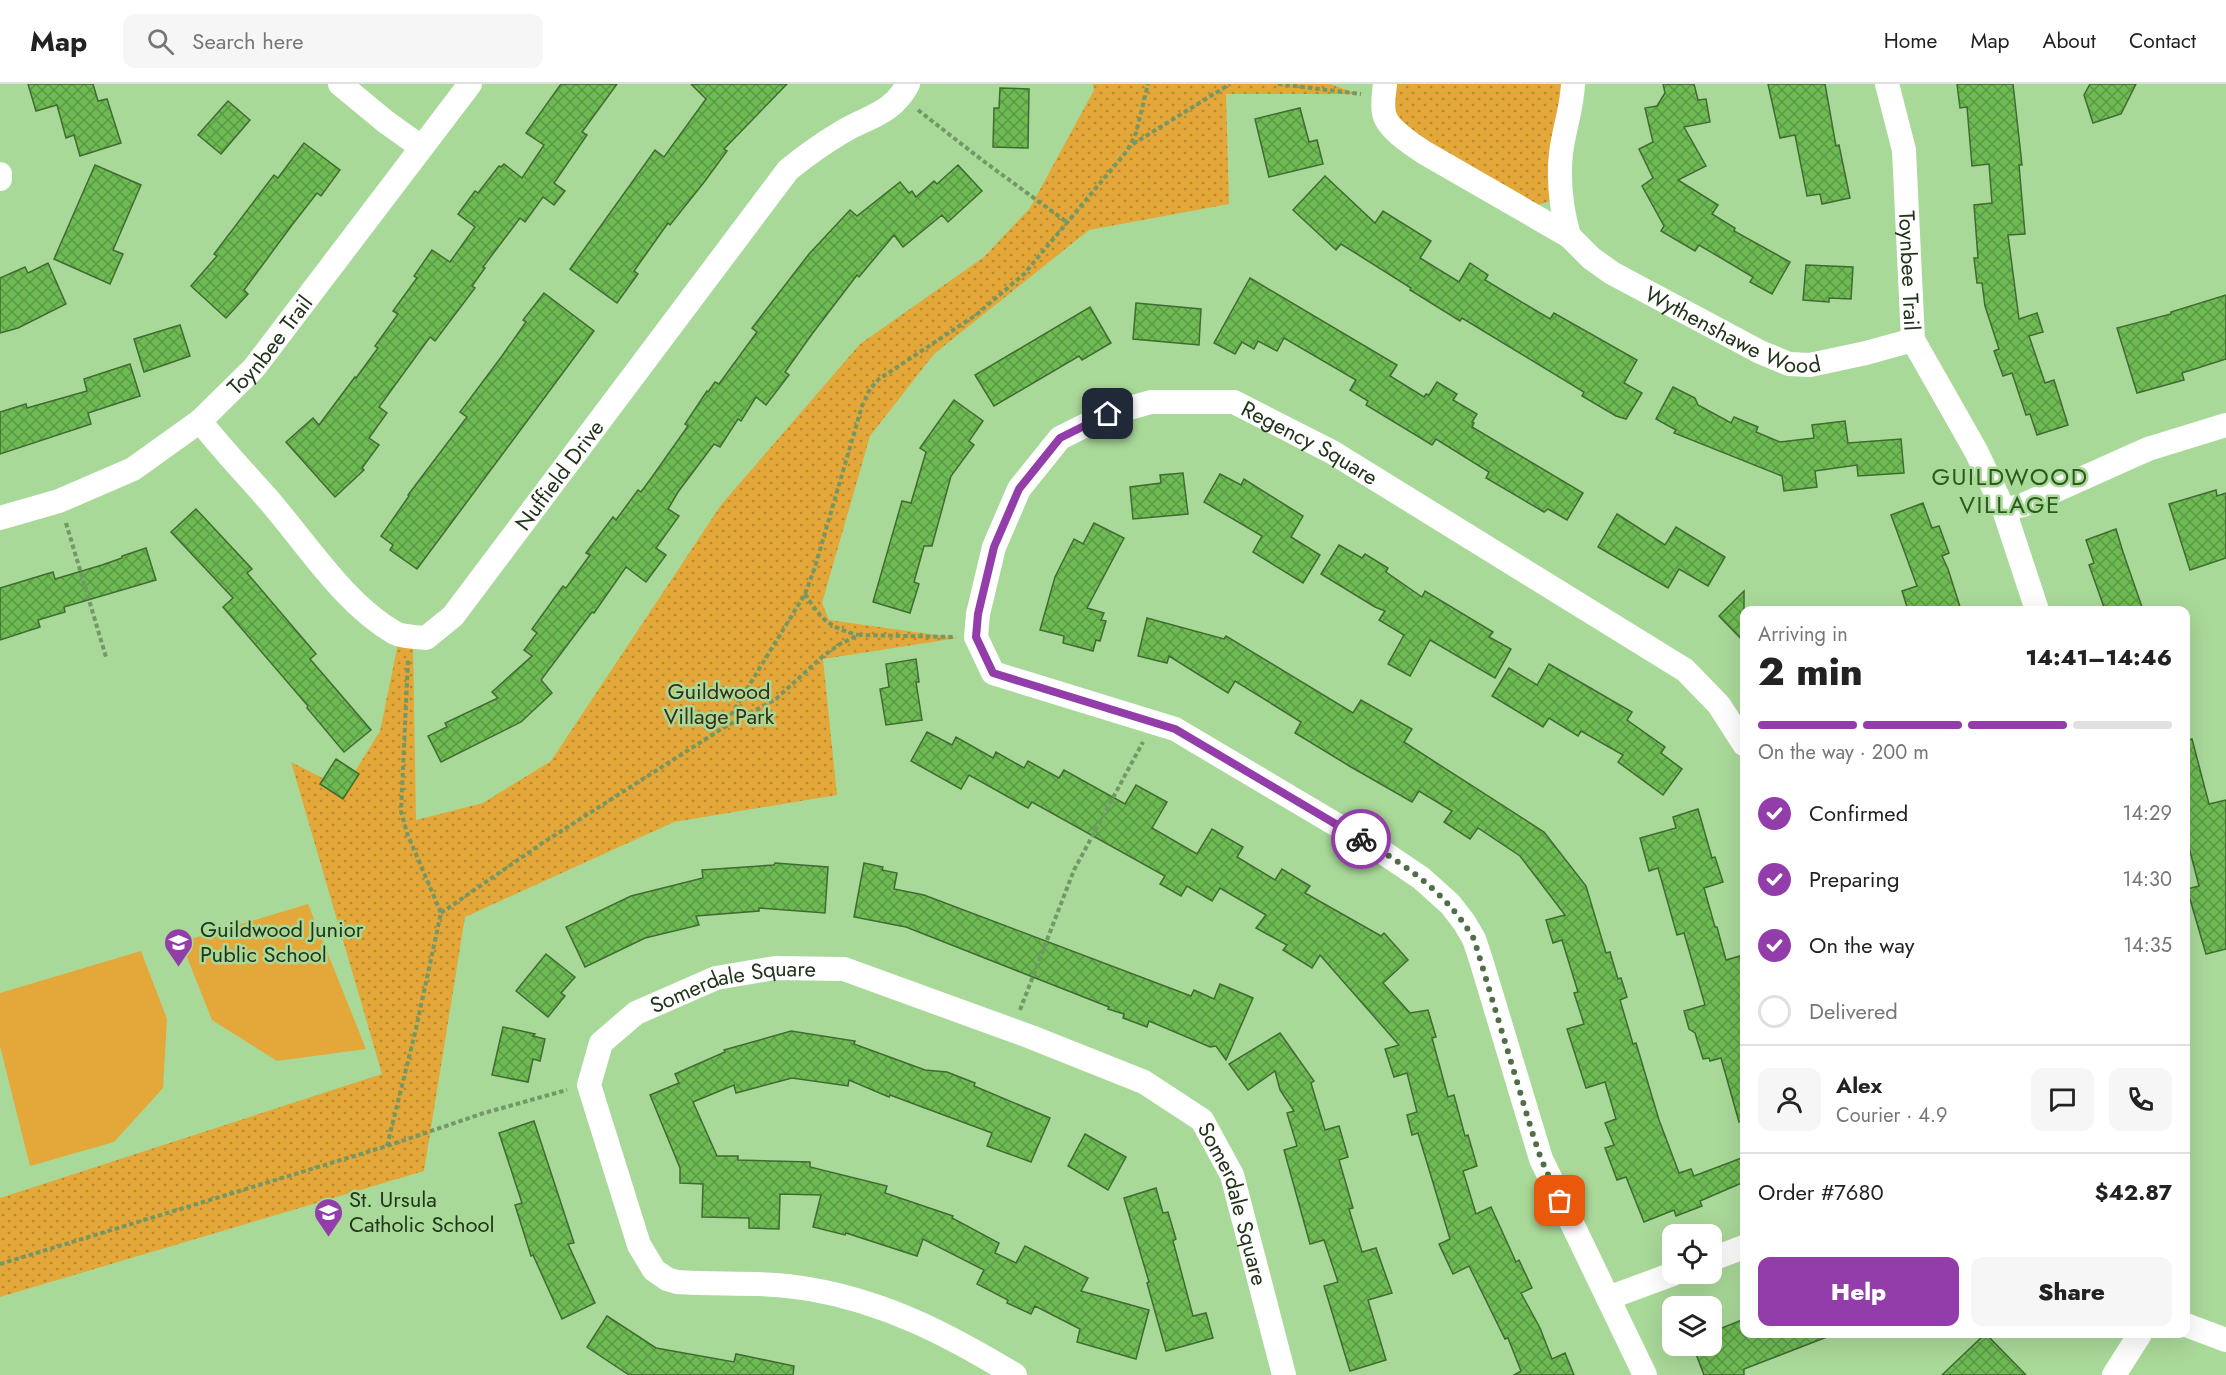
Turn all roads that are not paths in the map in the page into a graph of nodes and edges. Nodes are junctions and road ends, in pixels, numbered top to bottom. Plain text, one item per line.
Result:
1 (340, 84) edge
2 (470, 84) edge
3 (1573, 84) edge
4 (1887, 84) edge
5 (905, 90) edge
6 (1384, 91) edge
7 (421, 147) junction
8 (1569, 236) junction
9 (1912, 340) junction
10 (200, 421) junction
11 (2226, 425) edge
12 (2004, 510) junction
13 (0, 518) edge
14 (2036, 606) edge
15 (1740, 738) edge
16 (1740, 1248) edge
17 (1722, 1255) edge
18 (1662, 1278) edge
19 (1608, 1298) junction
20 (2190, 1326) edge
21 (2137, 1338) edge
22 (2226, 1341) edge
23 (1015, 1375) edge
24 (1284, 1375) edge
25 (1645, 1375) edge
26 (2114, 1375) edge

1 - 7 street
2 - 7 street, Toynbee Trail
3 - 8 street
4 - 9 street, Toynbee Trail
5 - 10 street, Nuffield Drive
6 - 8 street, Wythenshawe Wood
7 - 10 street, Toynbee Trail
8 - 9 street, Wythenshawe Wood
9 - 12 street, Toynbee Trail
10 - 13 street, Toynbee Trail
11 - 12 street
12 - 14 street, Toynbee Trail
15 - 19 street, Regency Square
16 - 17 street
18 - 19 street
19 - 25 street
20 - 22 street
21 - 26 street
23 - 24 street, Somerdale Square

